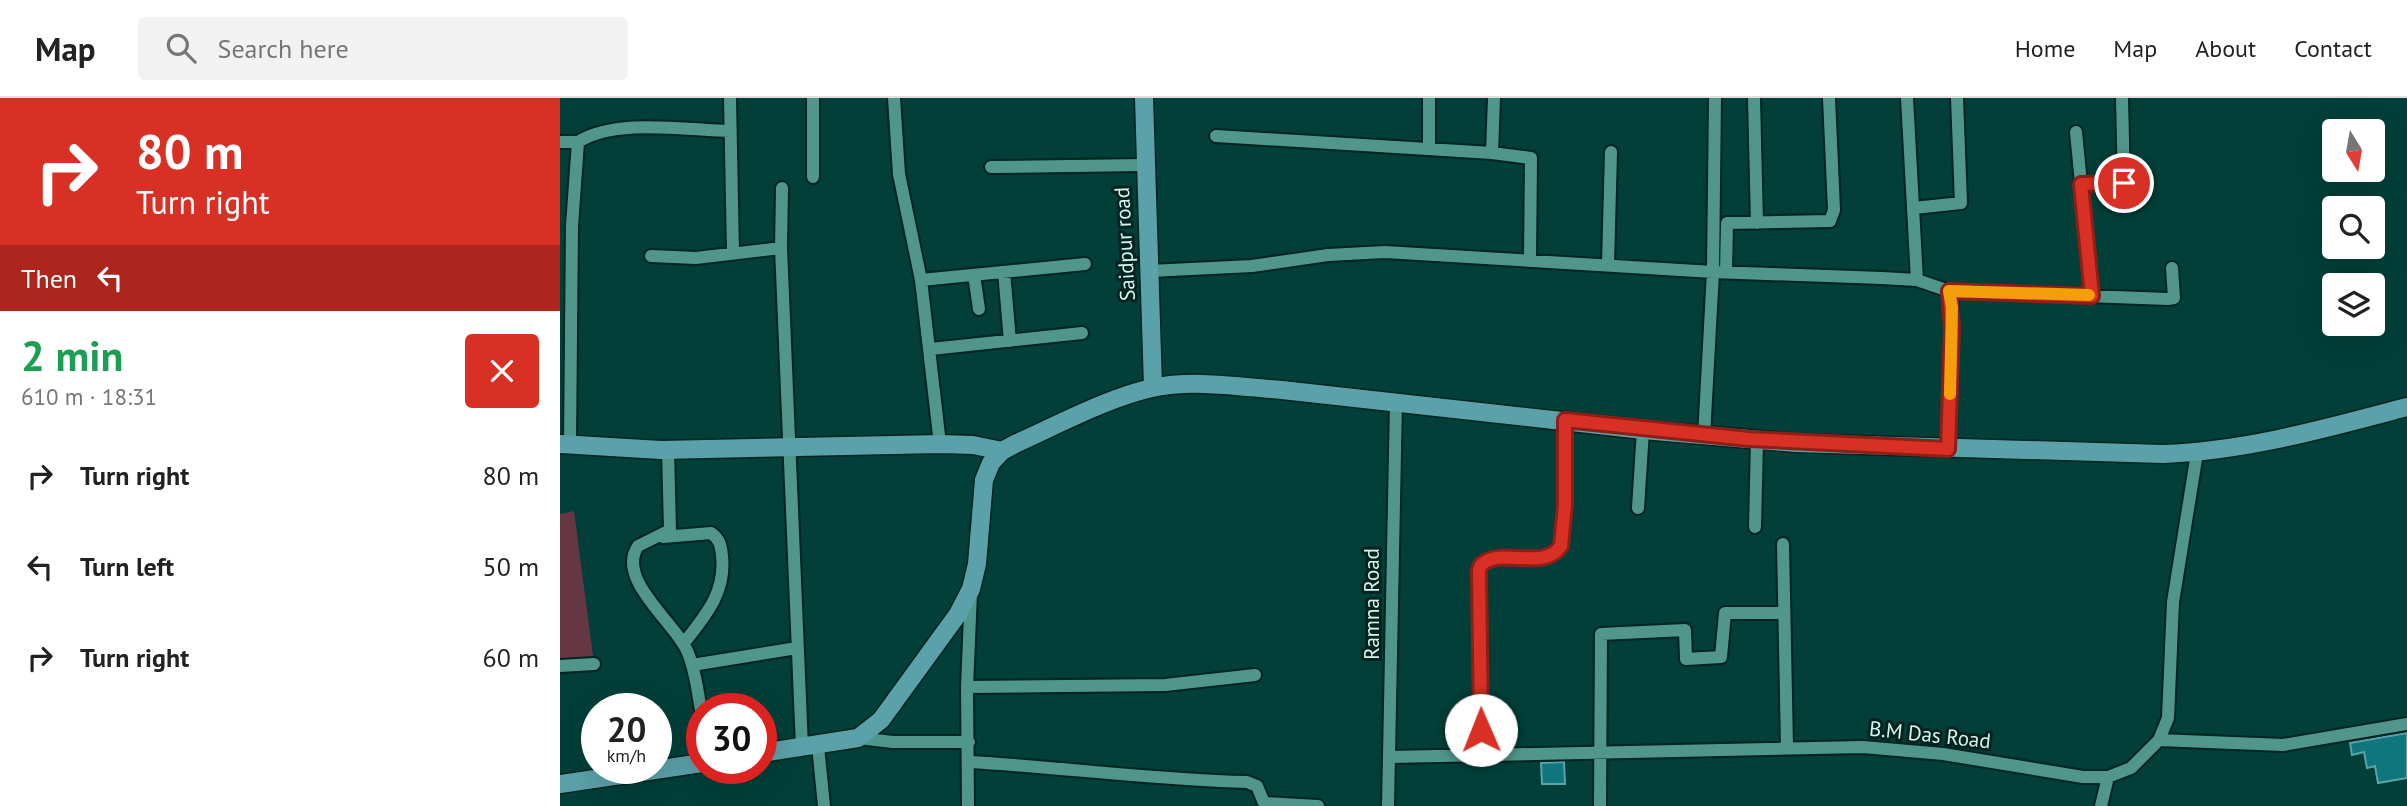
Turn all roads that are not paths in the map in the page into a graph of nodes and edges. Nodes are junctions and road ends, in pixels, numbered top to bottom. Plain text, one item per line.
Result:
1 (730, 98) edge
2 (813, 98) edge
3 (894, 98) edge
4 (1144, 98) edge
5 (1429, 98) edge
6 (1494, 98) edge
7 (1715, 98) edge
8 (1754, 98) edge
9 (1829, 98) edge
10 (1908, 98) edge
11 (1957, 98) edge
12 (2122, 98) edge
13 (730, 131) junction
14 (2076, 132) dead end
15 (1216, 136) dead end
16 (560, 142) edge
17 (578, 142) junction
18 (1429, 147) junction
19 (1611, 152) dead end
20 (1492, 153) junction
21 (1144, 165) junction
22 (991, 167) dead end
23 (813, 177) dead end
24 (2081, 184) junction
25 (782, 188) dead end
26 (1914, 208) junction
27 (1757, 223) junction
28 (781, 248) junction
29 (733, 253) junction
30 (651, 256) dead end
31 (1531, 259) junction
32 (1085, 264) dead end
33 (1608, 264) junction
34 (2172, 268) dead end
35 (1150, 271) junction
36 (1004, 272) junction
37 (1720, 272) junction
38 (974, 275) junction
39 (921, 280) junction
40 (1917, 280) junction
41 (1949, 291) junction
42 (2092, 296) junction
43 (979, 309) dead end
44 (1082, 333) dead end
45 (1010, 341) junction
46 (931, 349) junction
47 (565, 357) edge
48 (1153, 387) junction
49 (1395, 401) junction
50 (2407, 408) edge
51 (1565, 420) junction
52 (1643, 430) junction
53 (1704, 436) junction
54 (1756, 440) junction
55 (565, 444) edge
56 (940, 444) junction
57 (789, 448) junction
58 (1948, 449) junction
59 (668, 450) junction
60 (1002, 451) junction
61 (2197, 453) junction
62 (1638, 508) dead end
63 (1755, 527) dead end
64 (658, 537) junction
65 (1783, 544) dead end
66 (971, 589) junction
67 (1784, 613) junction
68 (684, 643) junction
69 (797, 648) junction
70 (594, 664) dead end
71 (692, 665) junction
72 (560, 666) edge
73 (1255, 675) dead end
74 (967, 687) junction
75 (697, 693) edge
76 (2407, 724) edge
77 (858, 737) junction
78 (2159, 740) junction
79 (969, 743) junction
80 (810, 746) junction
81 (1787, 747) junction
82 (777, 751) edge
83 (1598, 751) junction
84 (1482, 755) junction
85 (1390, 757) junction
86 (968, 762) junction
87 (686, 764) edge
88 (2108, 777) junction
89 (560, 784) edge
90 (824, 806) edge
91 (968, 806) edge
92 (1318, 806) edge
93 (1388, 806) edge
94 (1600, 806) edge
95 (2101, 806) edge

1 - 13 street
2 - 23 street
3 - 39 street
4 - 21 main road, Saidpur road
5 - 18 street
6 - 20 street
7 - 37 street
8 - 27 street
9 - 27 street
10 - 26 street
11 - 26 street
12 - 24 street
13 - 17 street
13 - 29 street
14 - 24 street
15 - 18 street
16 - 17 street
17 - 47 street
18 - 20 street
19 - 33 street
20 - 31 street
21 - 22 street
21 - 35 main road, Saidpur road
24 - 42 street
25 - 28 street
26 - 40 street
27 - 37 street
28 - 29 street
28 - 57 street
29 - 30 street
31 - 33 street
31 - 35 street
32 - 36 street
33 - 37 street
34 - 42 street
35 - 48 main road, Saidpur road
36 - 38 street
36 - 45 street
37 - 40 street
37 - 53 street
38 - 39 street
38 - 43 street
39 - 46 street
40 - 41 street
41 - 42 street
41 - 58 street
44 - 45 street
45 - 46 street
46 - 56 street
47 - 55 street
48 - 49 main road
48 - 60 main road
49 - 51 main road
49 - 85 street, Ramna Road
50 - 61 main road
51 - 52 main road
51 - 84 street
52 - 53 main road
52 - 62 street
53 - 54 main road
54 - 58 main road
54 - 63 street
55 - 59 main road
56 - 57 main road
56 - 60 main road
57 - 59 main road
57 - 69 street
58 - 61 main road
59 - 64 street
60 - 66 main road
61 - 78 street
64 - 68 street
64 - 68 street
65 - 67 street
66 - 74 street
66 - 77 main road
67 - 81 street
67 - 83 street
68 - 71 street
69 - 71 street
69 - 80 street
70 - 72 street
71 - 75 street
73 - 74 street
74 - 79 street
76 - 78 street
77 - 79 street
77 - 80 main road
78 - 88 street
79 - 86 street
80 - 82 main road
80 - 90 street
81 - 83 street, B.M Das Road
81 - 88 street, B.M Das Road
83 - 84 street, B.M Das Road
83 - 94 street
84 - 85 street, B.M Das Road
85 - 93 street, Ramna Road
86 - 91 street
86 - 92 street
87 - 89 main road
88 - 95 street

